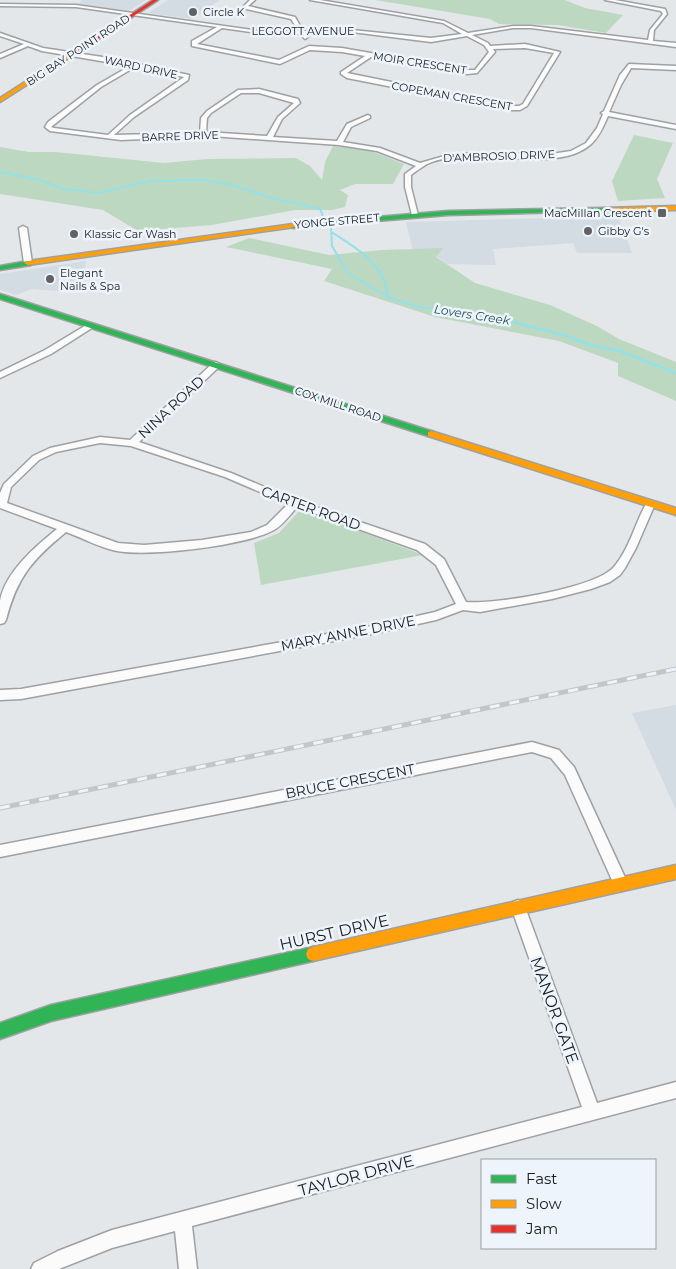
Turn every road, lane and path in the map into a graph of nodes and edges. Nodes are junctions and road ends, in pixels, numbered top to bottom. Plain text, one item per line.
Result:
1 (156, 0) edge
2 (253, 0) edge
3 (312, 0) edge
4 (607, 0) edge
5 (54, 2) edge
6 (0, 5) edge
7 (134, 14) junction
8 (221, 27) junction
9 (302, 32) junction
10 (0, 34) edge
11 (469, 34) junction
12 (650, 43) junction
13 (26, 45) junction
14 (676, 45) edge
15 (309, 48) junction
16 (490, 48) junction
17 (72, 54) junction
18 (370, 55) junction
19 (0, 56) edge
20 (135, 65) junction
21 (676, 68) edge
22 (0, 100) edge
23 (604, 113) junction
24 (368, 117) dead end
25 (676, 127) edge
26 (203, 134) junction
27 (110, 136) junction
28 (269, 138) junction
29 (339, 143) junction
30 (417, 164) junction
31 (676, 208) edge
32 (415, 215) junction
33 (23, 228) dead end
34 (28, 264) junction
35 (0, 268) edge
36 (0, 296) edge
37 (91, 326) junction
38 (216, 365) junction
39 (0, 375) edge
40 (132, 443) junction
41 (0, 504) edge
42 (295, 504) junction
43 (650, 504) junction
44 (676, 512) edge
45 (65, 528) junction
46 (463, 606) junction
47 (0, 620) edge
48 (0, 695) edge
49 (0, 851) edge
50 (676, 872) edge
51 (620, 884) junction
52 (518, 907) junction
53 (0, 1031) edge
54 (676, 1090) edge
55 (592, 1112) junction
56 (183, 1221) junction
57 (40, 1269) edge
58 (188, 1269) edge

1 - 7 street, BIG BAY POINT ROAD
2 - 9 street
3 - 11 street
4 - 12 street
5 - 6 street, LEGGOTT AVENUE
5 - 7 street, LEGGOTT AVENUE
7 - 8 street, LEGGOTT AVENUE
7 - 17 street, BIG BAY POINT ROAD
8 - 9 street, LEGGOTT AVENUE
8 - 15 street
9 - 11 street, LEGGOTT AVENUE
9 - 15 street
10 - 13 street, WARD DRIVE
11 - 12 street, LEGGOTT AVENUE
11 - 16 street
12 - 14 street, LEGGOTT AVENUE
13 - 17 street, WARD DRIVE
13 - 19 street
15 - 18 street, MOIR CRESCENT
16 - 18 street, MOIR CRESCENT
16 - 18 street, COPEMAN CRESCENT
17 - 20 street, WARD DRIVE
17 - 22 street, BIG BAY POINT ROAD
20 - 27 street, WARD DRIVE
20 - 27 street, BARRE DRIVE
21 - 23 street, D'AMBROSIO DRIVE
23 - 25 street
23 - 30 street, D'AMBROSIO DRIVE
24 - 29 street
26 - 27 street, BARRE DRIVE
26 - 28 street, BARRE DRIVE
26 - 28 street
28 - 29 street, BARRE DRIVE
29 - 30 street, BARRE DRIVE
30 - 32 street
31 - 32 street, YONGE STREET
32 - 34 street, YONGE STREET
33 - 34 street
34 - 35 street, YONGE STREET
36 - 37 street, COX MILL ROAD
37 - 38 street, COX MILL ROAD
37 - 39 street
38 - 40 street, NINA ROAD
38 - 43 street, COX MILL ROAD
40 - 41 street, NINA ROAD
40 - 42 street, CARTER ROAD
41 - 45 street
42 - 45 street
42 - 46 street, CARTER ROAD
43 - 44 street, COX MILL ROAD
43 - 46 street, MARY ANNE DRIVE
45 - 47 street
46 - 48 street, MARY ANNE DRIVE
49 - 51 street, BRUCE CRESCENT
50 - 51 street, HURST DRIVE
51 - 52 street, HURST DRIVE
52 - 53 street, HURST DRIVE
52 - 55 street, MANOR GATE
54 - 55 street, TAYLOR DRIVE
55 - 56 street, TAYLOR DRIVE
56 - 57 street, TAYLOR DRIVE
56 - 58 street

